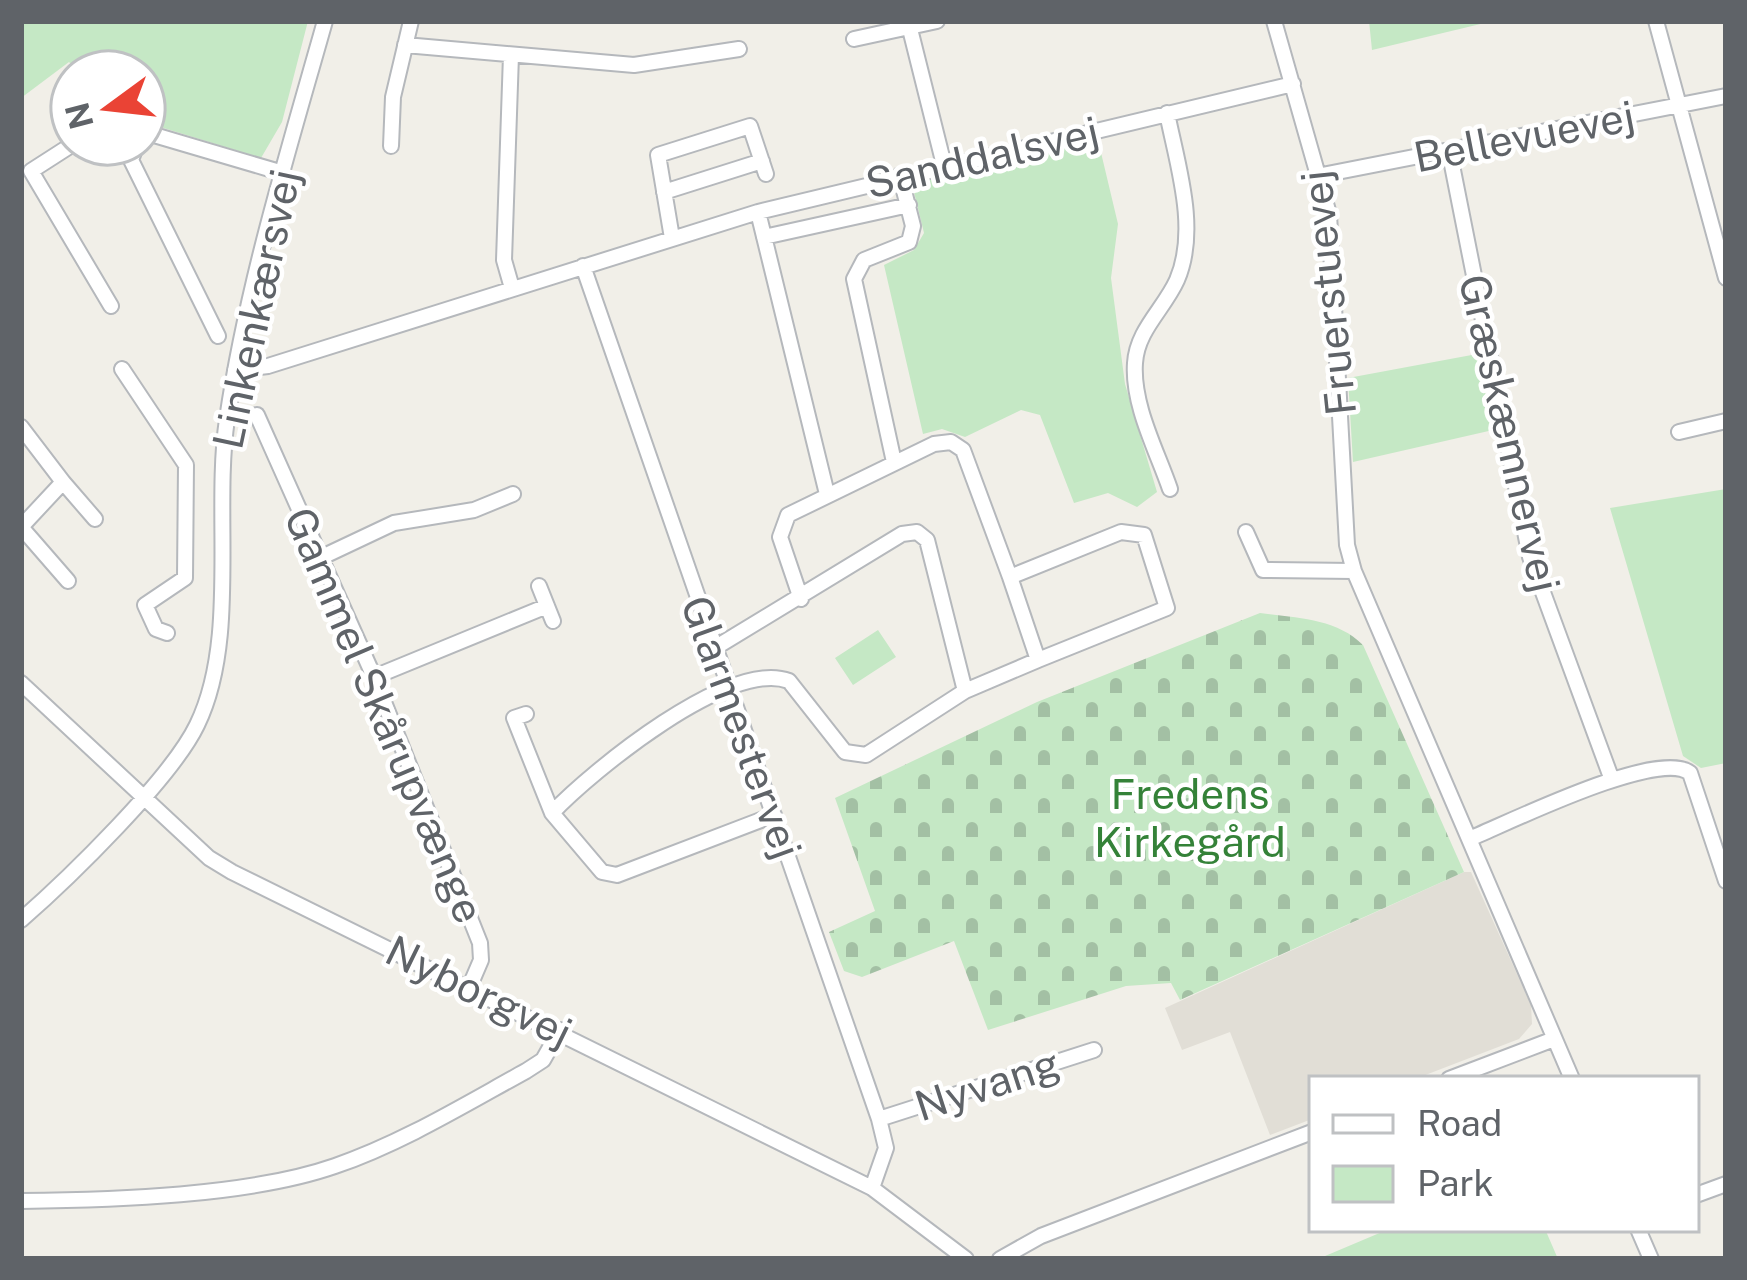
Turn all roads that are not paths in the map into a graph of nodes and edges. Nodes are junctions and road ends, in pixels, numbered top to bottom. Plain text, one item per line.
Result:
1 (325, 21) edge
2 (411, 21) edge
3 (938, 21) edge
4 (1274, 21) edge
5 (1656, 21) edge
6 (910, 29) junction
7 (854, 39) dead end
8 (405, 45) junction
9 (739, 49) dead end
10 (511, 55) junction
11 (1293, 84) junction
12 (1726, 96) edge
13 (1678, 106) junction
14 (1167, 113) junction
15 (168, 139) edge
16 (391, 146) dead end
17 (1449, 150) junction
18 (48, 160) edge
19 (944, 165) junction
20 (135, 168) edge
21 (283, 173) junction
22 (900, 175) junction
23 (1322, 175) junction
24 (664, 192) junction
25 (909, 205) junction
26 (758, 212) junction
27 (764, 237) junction
28 (672, 238) junction
29 (583, 266) junction
30 (1726, 278) edge
31 (512, 288) junction
32 (111, 306) dead end
33 (218, 336) dead end
34 (122, 369) dead end
35 (235, 370) junction
36 (256, 415) dead end
37 (1726, 421) edge
38 (21, 427) edge
39 (1679, 432) dead end
40 (894, 462) junction
41 (63, 482) junction
42 (1170, 489) dead end
43 (513, 494) dead end
44 (827, 494) junction
45 (95, 519) dead end
46 (187, 526) junction
47 (220, 526) junction
48 (21, 527) edge
49 (1246, 532) dead end
50 (322, 557) junction
51 (1354, 571) junction
52 (1010, 577) junction
53 (68, 581) dead end
54 (539, 586) dead end
55 (801, 598) junction
56 (167, 633) dead end
57 (713, 649) junction
58 (1038, 659) junction
59 (374, 677) junction
60 (21, 683) edge
61 (729, 690) junction
62 (965, 691) junction
63 (526, 714) dead end
64 (1612, 779) junction
65 (142, 795) junction
66 (552, 813) junction
67 (774, 815) junction
68 (1469, 839) junction
69 (1726, 881) edge
70 (21, 920) edge
71 (470, 988) junction
72 (560, 1030) junction
73 (1554, 1039) junction
74 (1094, 1050) dead end
75 (1458, 1076) edge
76 (1570, 1076) edge
77 (879, 1119) junction
78 (1309, 1133) edge
79 (872, 1188) junction
80 (21, 1202) edge
81 (966, 1259) edge
82 (1000, 1259) edge

1 - 21 street, Linkenkærsvej
2 - 8 street
3 - 6 street
4 - 11 street, Fruerstuevej
5 - 13 street
6 - 7 street
6 - 19 street
8 - 10 street
8 - 16 street
9 - 10 street
10 - 31 street
11 - 14 street, Sanddalsvej
11 - 23 street, Fruerstuevej
12 - 13 street, Bellevuevej
13 - 17 street, Bellevuevej
13 - 30 street
14 - 19 street, Sanddalsvej
14 - 42 street
15 - 21 street
17 - 23 street, Bellevuevej
17 - 64 street, Græskæmnervej
18 - 32 street
19 - 22 street, Sanddalsvej
20 - 33 street
21 - 35 street, Linkenkærsvej
22 - 25 street
22 - 26 street, Sanddalsvej
23 - 51 street, Fruerstuevej
24 - 24 street
24 - 28 street
25 - 27 street
25 - 40 street
26 - 27 street
26 - 28 street, Sanddalsvej
27 - 44 street
28 - 29 street, Sanddalsvej
29 - 31 street, Sanddalsvej
29 - 57 street, Glarmestervej
31 - 35 street, Sanddalsvej
34 - 46 street
35 - 47 street, Linkenkærsvej
36 - 50 street, Gammel Skårupvænge
37 - 39 street
38 - 41 street
40 - 44 street
40 - 52 street
41 - 45 street
41 - 48 street
43 - 50 street
44 - 55 street
46 - 47 street
46 - 56 street
47 - 65 street, Linkenkærsvej
48 - 53 street
49 - 51 street
50 - 59 street, Gammel Skårupvænge
51 - 68 street, Fruerstuevej
52 - 58 street
52 - 58 street
54 - 59 street
55 - 57 street
55 - 62 street
57 - 61 street, Glarmestervej
58 - 62 street
59 - 71 street, Gammel Skårupvænge
60 - 65 street, Nyborgvej
61 - 62 street
61 - 66 street
61 - 67 street, Glarmestervej
63 - 66 street
64 - 68 street
64 - 69 street
65 - 70 street, Linkenkærsvej
65 - 71 street, Nyborgvej
66 - 67 street
67 - 77 street, Glarmestervej
68 - 73 street, Fruerstuevej
71 - 72 street, Nyborgvej
72 - 79 street, Nyborgvej
72 - 80 street
73 - 75 street
73 - 76 street, Fruerstuevej
74 - 77 street, Nyvang
77 - 79 street, Glarmestervej
78 - 82 street
79 - 81 street, Nyborgvej

